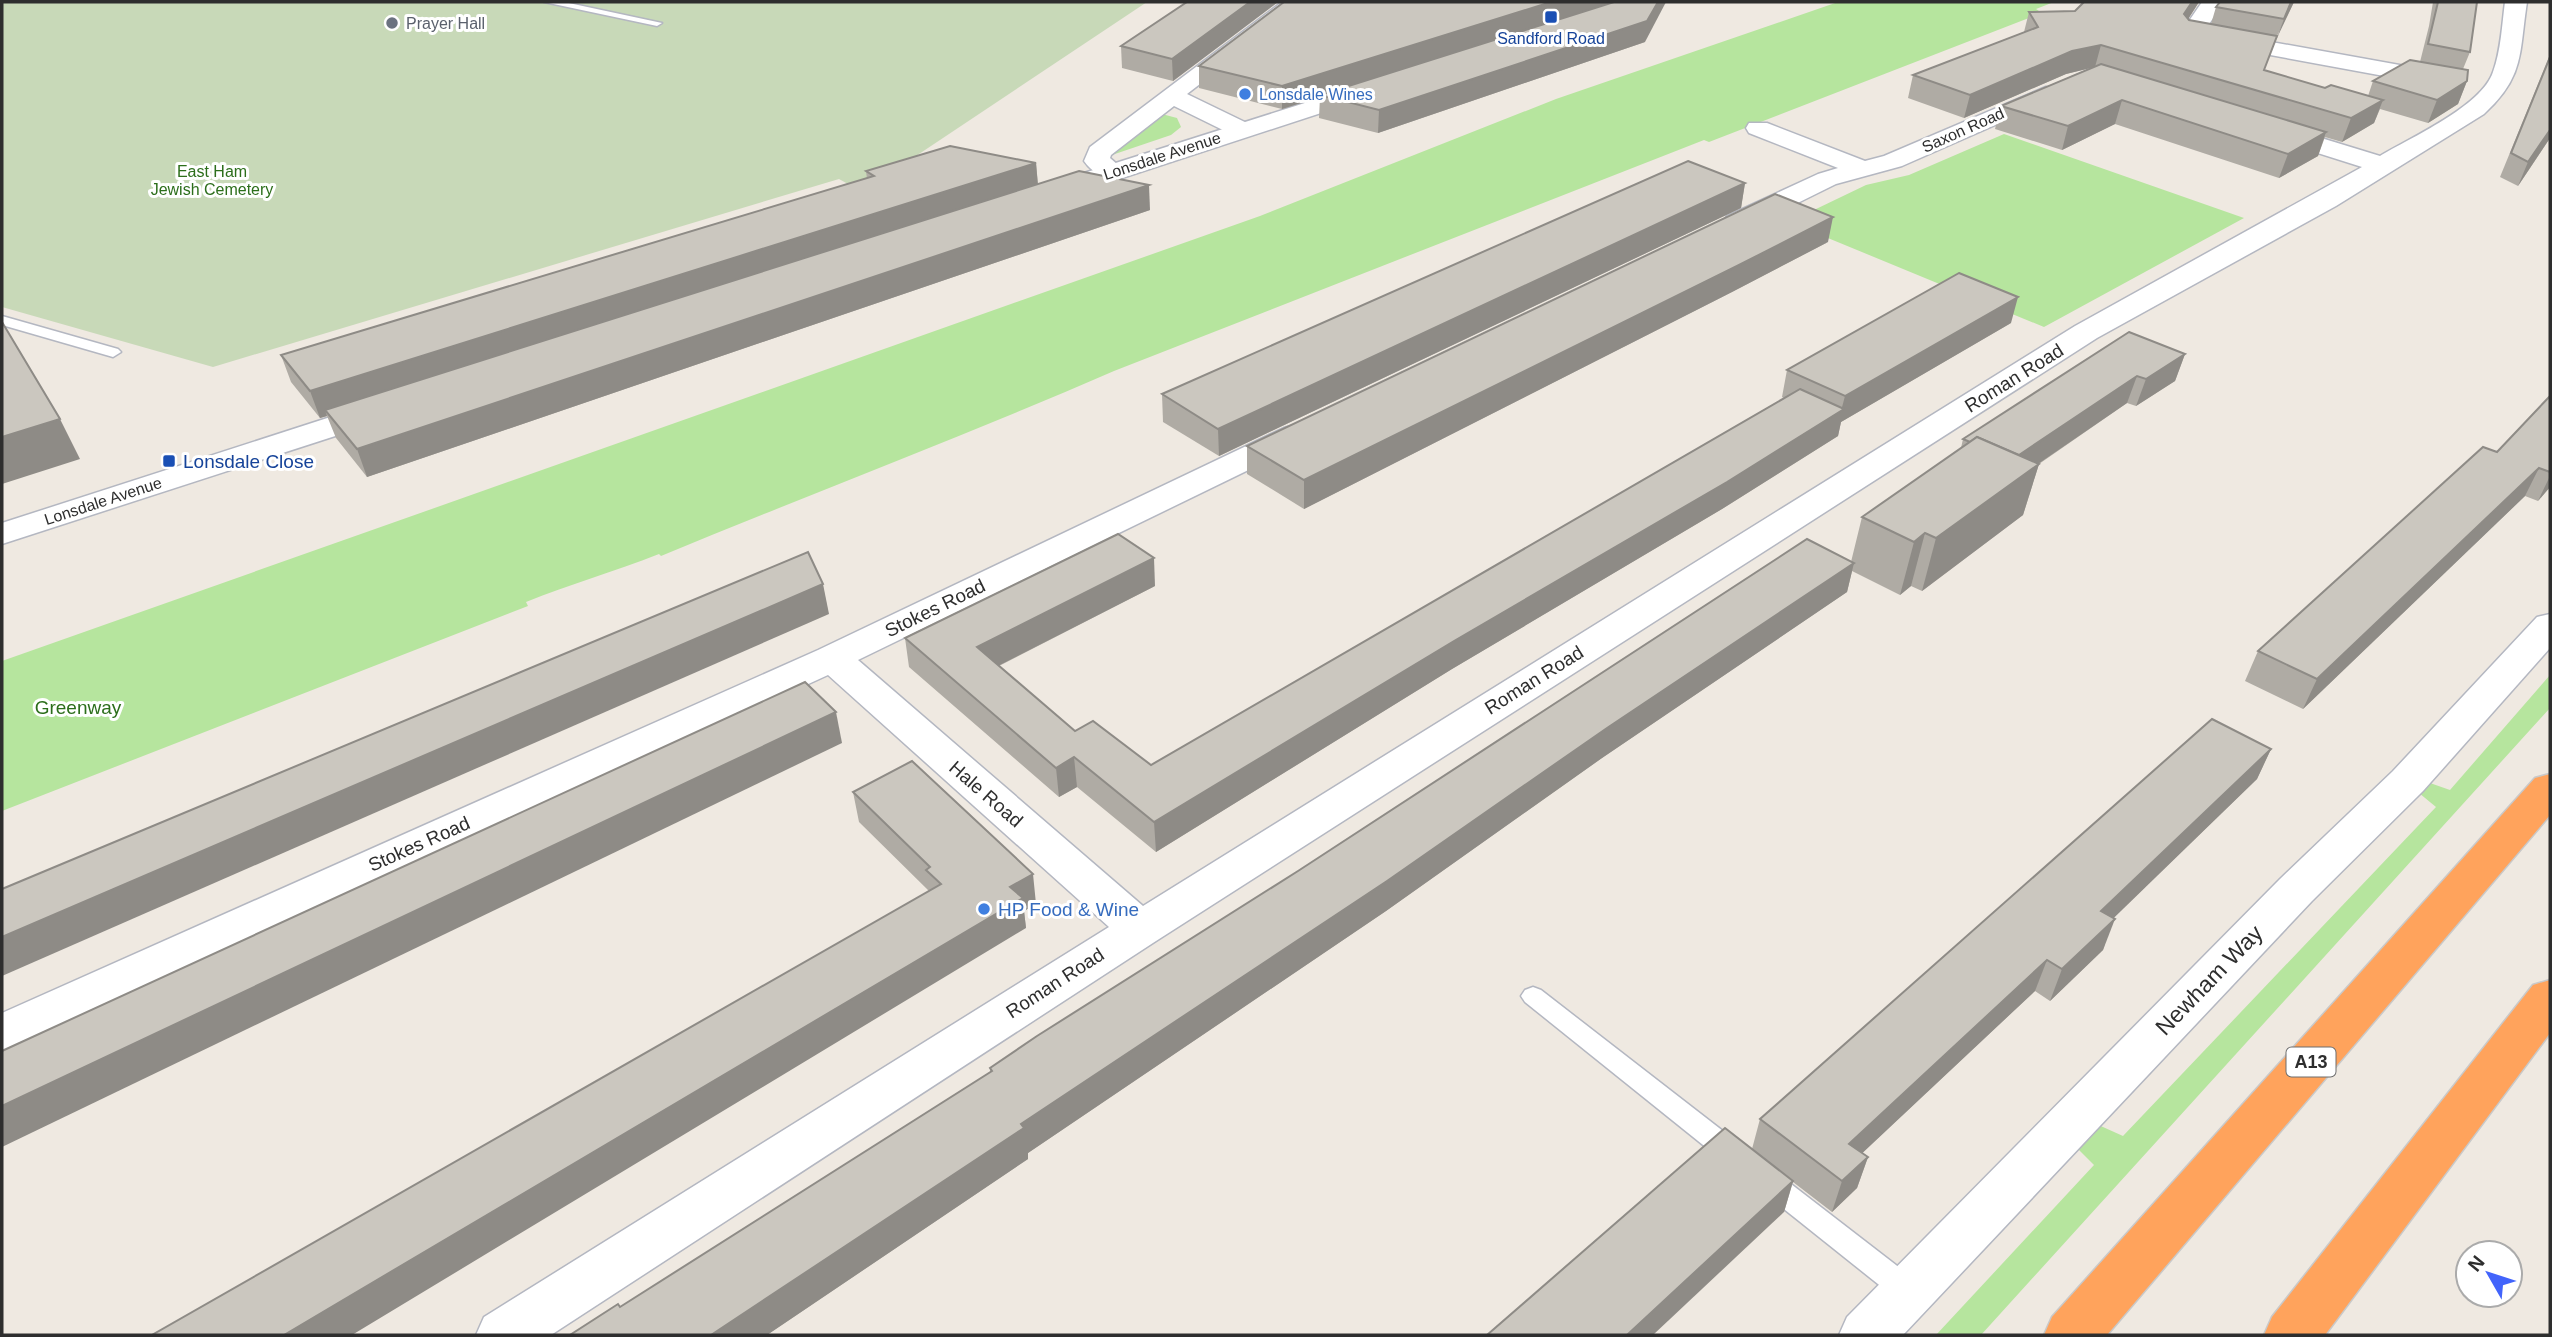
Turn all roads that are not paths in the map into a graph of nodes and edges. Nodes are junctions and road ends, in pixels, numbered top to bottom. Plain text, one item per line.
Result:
1 (549, 2) edge
2 (1294, 2) edge
3 (2213, 2) edge
4 (2516, 2) edge
5 (657, 23) dead end
6 (1393, 82) edge
7 (2063, 86) edge
8 (2496, 90) junction
9 (1175, 97) junction
10 (2252, 124) edge
11 (1758, 128) dead end
12 (1242, 130) junction
13 (2385, 166) junction
14 (1860, 167) junction
15 (1113, 172) junction
16 (1023, 201) edge
17 (1713, 234) edge
18 (2, 320) edge
19 (114, 352) dead end
20 (409, 401) edge
21 (1323, 422) edge
22 (2, 534) edge
23 (2550, 625) edge
24 (832, 658) junction
25 (2550, 788) edge
26 (1140, 929) junction
27 (1533, 996) dead end
28 (2550, 998) edge
29 (2, 1034) edge
30 (1909, 1291) junction
31 (504, 1335) edge
32 (1867, 1335) edge
33 (2072, 1335) edge
34 (2291, 1335) edge

1 - 5 lane
2 - 9 street
3 - 8 street
4 - 8 street
6 - 12 street, Lonsdale Avenue
7 - 14 street, Saxon Road
8 - 13 street, Roman Road
9 - 12 street
9 - 15 street
10 - 13 street
11 - 14 street
12 - 15 street, Lonsdale Avenue
13 - 26 street, Roman Road
14 - 17 street
15 - 16 street, Lonsdale Avenue
18 - 19 lane
20 - 22 street, Lonsdale Avenue
21 - 24 street, Stokes Road
23 - 30 street, Newham Way
24 - 26 street, Hale Road
24 - 29 street, Stokes Road
25 - 33 highway, A13
26 - 31 street, Roman Road
27 - 30 lane
28 - 34 highway
30 - 32 street, Newham Way

